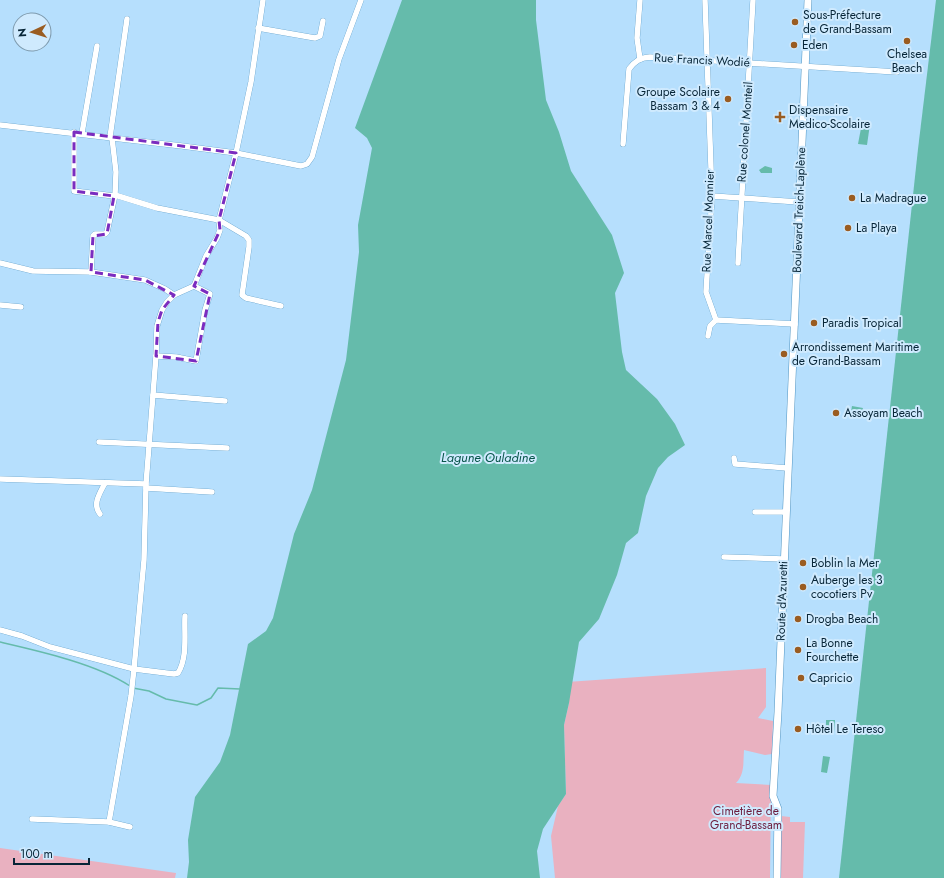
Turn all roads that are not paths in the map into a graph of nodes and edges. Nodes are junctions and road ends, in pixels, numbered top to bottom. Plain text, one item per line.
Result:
1 (263, 0) edge
2 (361, 0) edge
3 (640, 0) edge
4 (705, 0) edge
5 (753, 0) edge
6 (808, 0) edge
7 (127, 19) dead end
8 (323, 21) dead end
9 (258, 28) junction
10 (96, 46) dead end
11 (640, 59) junction
12 (707, 61) junction
13 (750, 63) junction
14 (806, 66) junction
15 (897, 72) dead end
16 (0, 125) edge
17 (74, 132) junction
18 (82, 133) junction
19 (111, 137) junction
20 (623, 144) dead end
21 (236, 153) junction
22 (115, 196) junction
23 (712, 196) junction
24 (741, 199) junction
25 (799, 202) junction
26 (218, 220) junction
27 (0, 263) edge
28 (738, 263) dead end
29 (91, 272) junction
30 (194, 286) junction
31 (174, 296) junction
32 (0, 305) edge
33 (281, 306) dead end
34 (22, 307) dead end
35 (716, 320) junction
36 (795, 324) junction
37 (708, 336) dead end
38 (156, 356) junction
39 (153, 396) junction
40 (225, 401) dead end
41 (99, 442) dead end
42 (149, 444) junction
43 (227, 448) dead end
44 (734, 458) dead end
45 (787, 468) junction
46 (0, 479) edge
47 (105, 483) junction
48 (146, 486) junction
49 (212, 492) dead end
50 (755, 512) dead end
51 (785, 512) junction
52 (100, 514) dead end
53 (724, 557) dead end
54 (783, 559) junction
55 (185, 616) dead end
56 (0, 630) edge
57 (134, 669) junction
58 (32, 819) dead end
59 (109, 822) junction
60 (130, 827) dead end
61 (777, 878) edge

1 - 9 street
2 - 21 street
3 - 11 street
4 - 12 street, Rue Marcel Monnier
5 - 13 street, Rue colonel Monteil
6 - 14 street, Boulevard Treich-Laplène
7 - 19 street
8 - 9 street
9 - 21 street
10 - 18 street
11 - 12 street, Rue Francis Wodié
11 - 20 street, Rue Francis Wodié
12 - 13 street, Rue Francis Wodié
12 - 23 street, Rue Marcel Monnier
13 - 14 street, Rue Francis Wodié
13 - 24 street, Rue colonel Monteil
14 - 15 street, Rue Francis Wodié
14 - 25 street, Boulevard Treich-Laplène
16 - 17 street
17 - 18 street
17 - 22 street
18 - 19 street
19 - 21 street
19 - 22 street
21 - 26 street
22 - 26 street
22 - 29 street
23 - 24 street
23 - 35 street, Rue Marcel Monnier
24 - 25 street
24 - 28 street, Rue colonel Monteil
25 - 36 street, Boulevard Treich-Laplène
26 - 30 street
26 - 33 street
27 - 29 street
29 - 31 street
30 - 31 street
30 - 38 street
31 - 38 street
32 - 34 street
35 - 36 street
35 - 37 street
36 - 45 street, Route d'Azuretti
38 - 39 street
39 - 40 street
39 - 42 street
41 - 42 street
42 - 43 street
42 - 48 street
44 - 45 street
45 - 51 street, Route d'Azuretti
46 - 47 street
47 - 48 street
47 - 52 street
48 - 49 street
48 - 57 street
50 - 51 street
51 - 54 street, Route d'Azuretti
53 - 54 street
54 - 61 street, Route d'Azuretti
55 - 57 street
56 - 57 street
57 - 59 street
58 - 59 street
59 - 60 street

